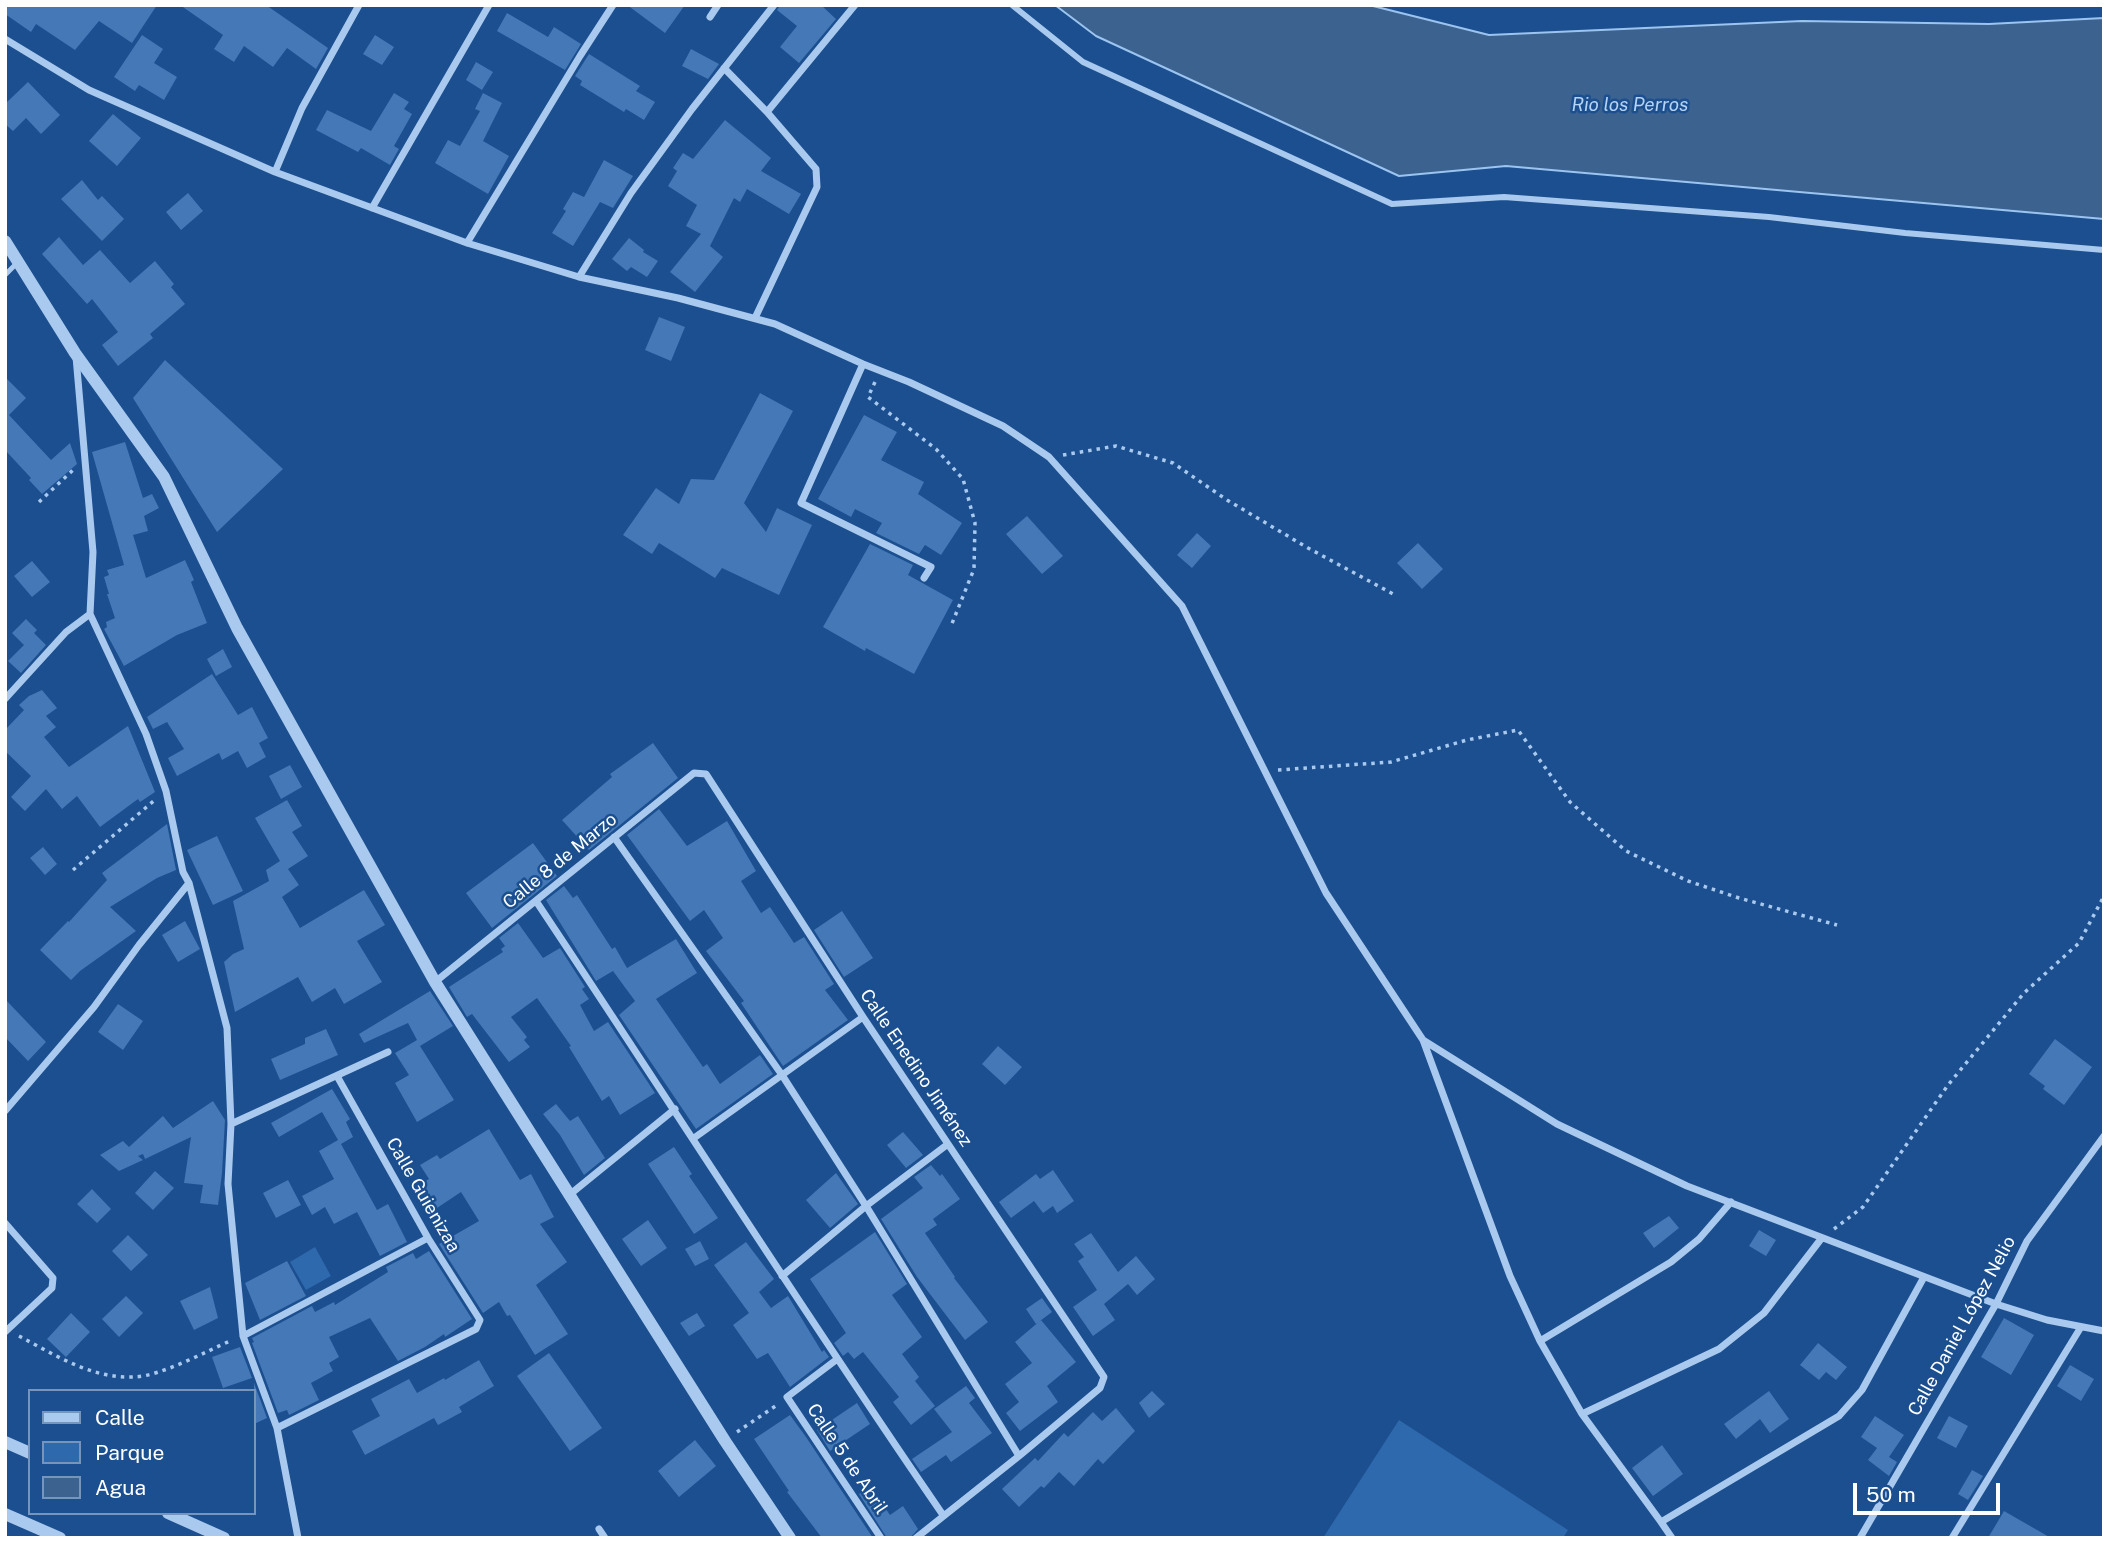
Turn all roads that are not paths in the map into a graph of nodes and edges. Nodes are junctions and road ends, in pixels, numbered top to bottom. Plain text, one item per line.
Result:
1 (359, 5) edge
2 (489, 5) edge
3 (613, 5) edge
4 (718, 5) edge
5 (774, 5) edge
6 (855, 5) edge
7 (1012, 5) edge
8 (710, 17) dead end
9 (5, 39) edge
10 (724, 68) junction
11 (767, 112) junction
12 (275, 172) junction
13 (372, 208) junction
14 (5, 241) edge
15 (467, 243) junction
16 (2104, 250) edge
17 (19, 261) junction
18 (5, 275) edge
19 (579, 277) junction
20 (755, 318) junction
21 (75, 353) junction
22 (863, 364) junction
23 (924, 578) dead end
24 (90, 614) junction
25 (5, 699) edge
26 (706, 774) joint
27 (614, 837) junction
28 (189, 883) junction
29 (536, 901) junction
30 (435, 982) junction
31 (863, 1017) junction
32 (1423, 1040) junction
33 (388, 1052) dead end
34 (782, 1075) junction
35 (337, 1076) junction
36 (675, 1109) junction
37 (5, 1111) edge
38 (231, 1124) junction
39 (2104, 1136) edge
40 (694, 1138) junction
41 (948, 1144) junction
42 (568, 1196) junction
43 (1731, 1202) junction
44 (866, 1206) junction
45 (5, 1223) edge
46 (428, 1238) junction
47 (1821, 1239) junction
48 (782, 1276) junction
49 (1924, 1277) junction
50 (1996, 1304) junction
51 (2081, 1327) junction
52 (7, 1331) edge
53 (2104, 1331) edge
54 (243, 1335) junction
55 (1540, 1341) junction
56 (836, 1360) junction
57 (1582, 1414) junction
58 (277, 1428) junction
59 (5, 1442) edge
60 (28, 1451) edge
61 (1019, 1456) junction
62 (5, 1514) edge
63 (172, 1515) edge
64 (943, 1515) junction
65 (1661, 1522) junction
66 (599, 1529) dead end
67 (60, 1538) edge
68 (224, 1538) edge
69 (298, 1538) edge
70 (605, 1538) edge
71 (790, 1538) edge
72 (881, 1538) edge
73 (916, 1538) edge
74 (1672, 1538) edge
75 (1860, 1538) edge
76 (1952, 1538) edge

1 - 12 street
2 - 13 street
3 - 15 street
4 - 8 street
5 - 10 street
6 - 11 street
7 - 16 street
9 - 12 street
10 - 11 street
10 - 19 street
11 - 20 street
12 - 13 street
13 - 15 street
14 - 17 street
15 - 19 street
17 - 18 lane
17 - 21 street
19 - 20 street
20 - 22 street
21 - 24 street
21 - 30 street
22 - 23 street
22 - 32 street
24 - 25 street
24 - 28 street
26 - 27 street, Calle 8 de Marzo
26 - 31 street, Calle Enedino Jiménez
27 - 29 street, Calle 8 de Marzo
27 - 34 street
28 - 37 street
28 - 38 street
29 - 30 street, Calle 8 de Marzo
29 - 36 street
30 - 42 street
31 - 34 street
31 - 41 street, Calle Enedino Jiménez
32 - 43 street
32 - 55 street
33 - 35 street
34 - 40 street
34 - 44 street
35 - 38 street
35 - 46 street, Calle Guienizaa
36 - 40 street
36 - 42 street
38 - 54 street
39 - 50 street, Calle Daniel López Nelio
40 - 48 street
41 - 44 street
41 - 61 street, Calle Enedino Jiménez
42 - 71 street
43 - 47 street
43 - 55 street
44 - 48 street
44 - 61 street
45 - 52 street
46 - 54 street
46 - 58 street, Calle Guienizaa
47 - 49 street
47 - 57 street
48 - 56 street
49 - 50 street
49 - 65 street
50 - 51 street
50 - 75 street, Calle Daniel López Nelio
51 - 53 street
51 - 76 street
54 - 58 street
55 - 57 street
56 - 64 street
56 - 72 street, Calle 5 de Abril
57 - 65 street
58 - 69 street
59 - 60 street
61 - 64 street
62 - 67 street
63 - 68 street
64 - 73 street
65 - 74 street
66 - 70 street

